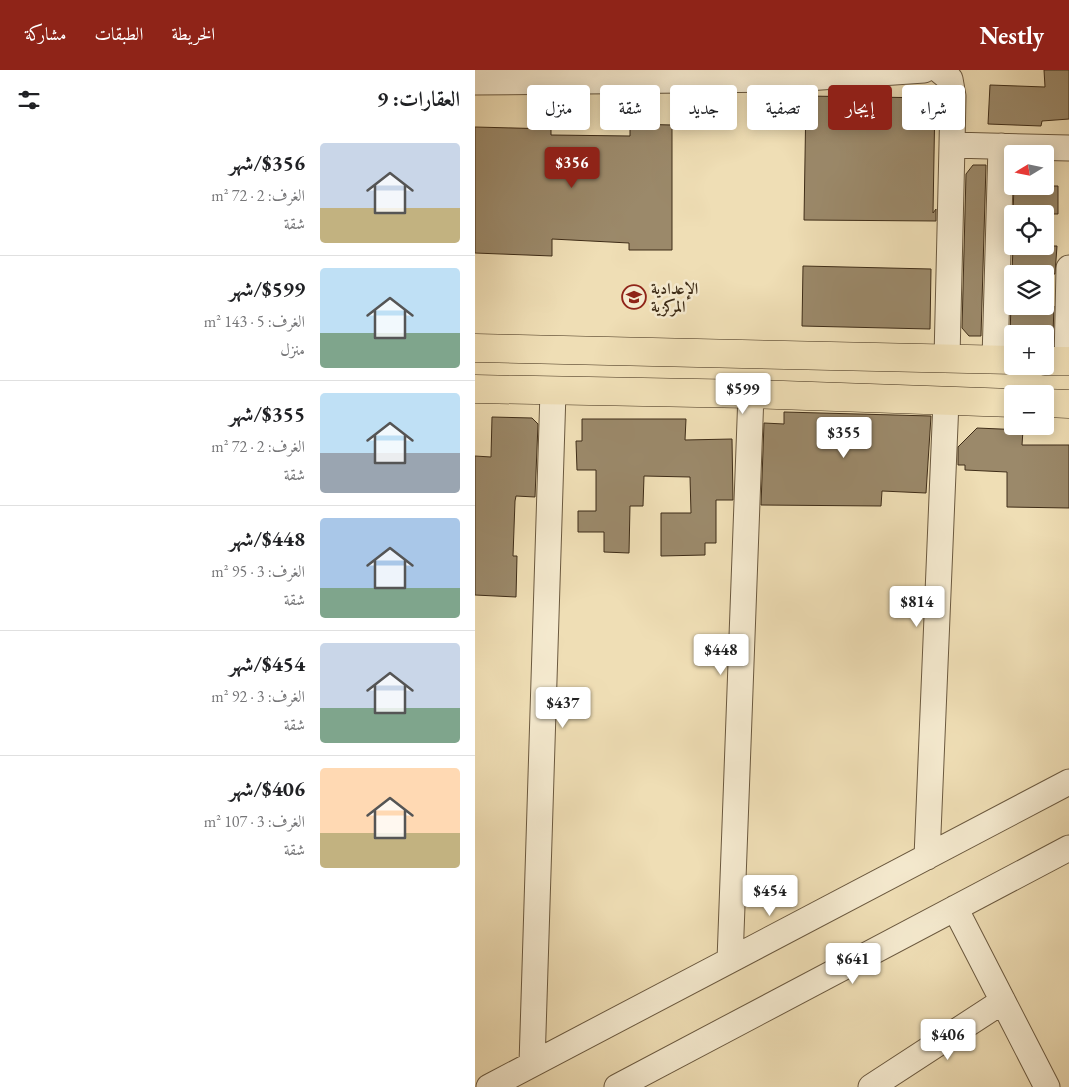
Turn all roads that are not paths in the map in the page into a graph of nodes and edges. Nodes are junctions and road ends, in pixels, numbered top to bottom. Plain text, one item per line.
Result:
1 (925, 70) edge
2 (939, 70) edge
3 (790, 74) edge
4 (475, 82) edge
5 (952, 145) junction
6 (1001, 146) junction
7 (1069, 148) edge
8 (1069, 268) edge
9 (475, 348) edge
10 (947, 358) junction
11 (1004, 360) edge
12 (1060, 361) edge
13 (475, 390) edge
14 (553, 392) junction
15 (751, 394) junction
16 (946, 401) junction
17 (1004, 403) edge
18 (1054, 404) edge
19 (1069, 404) edge
20 (1069, 782) edge
21 (1069, 848) edge
22 (927, 857) junction
23 (955, 908) junction
24 (731, 960) junction
25 (1003, 1001) junction
26 (532, 1064) junction
27 (489, 1087) edge
28 (617, 1087) edge
29 (871, 1087) edge
30 (1047, 1087) edge

1 - 3 street
2 - 5 street
3 - 4 street
5 - 6 street
5 - 10 street
6 - 7 street
6 - 11 street
8 - 12 street
9 - 10 main road
10 - 11 main road
13 - 14 main road
14 - 15 main road
14 - 26 street
15 - 16 main road
15 - 24 street
16 - 17 main road
16 - 22 street
18 - 19 main road
20 - 22 street
21 - 23 street
22 - 24 street
23 - 25 street
23 - 28 street
24 - 26 street
25 - 29 street
25 - 30 street
26 - 27 street

